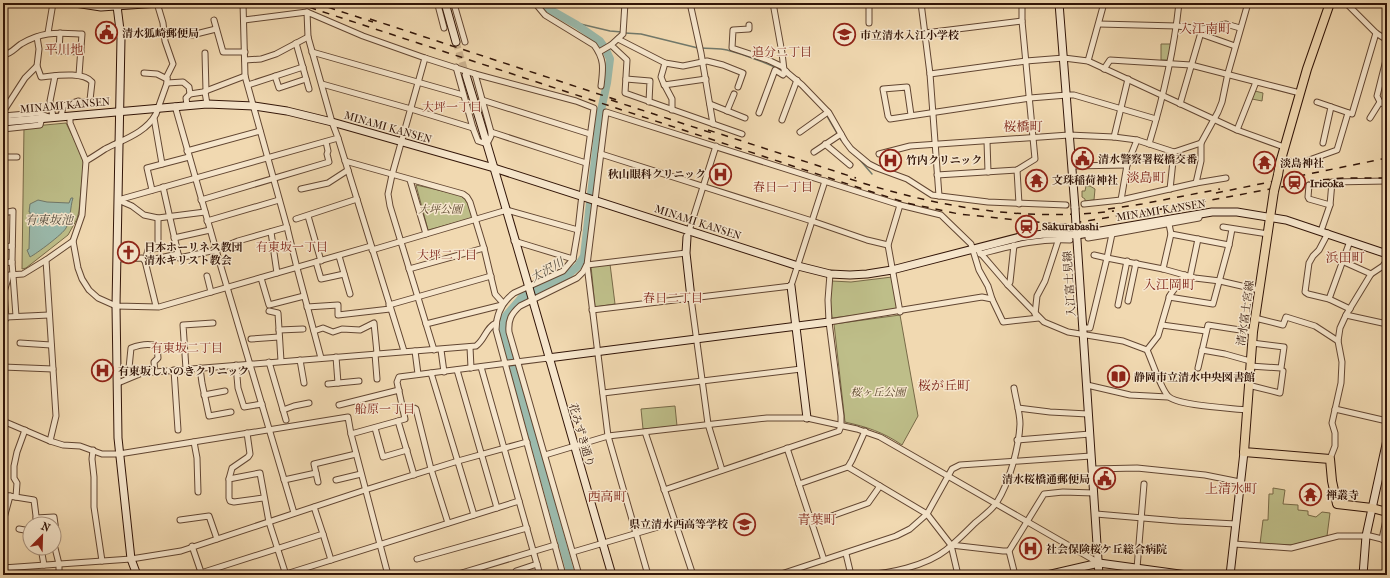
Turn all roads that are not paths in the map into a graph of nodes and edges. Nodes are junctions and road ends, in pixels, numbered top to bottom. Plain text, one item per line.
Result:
1 (53, 3) edge
2 (75, 3) edge
3 (158, 3) edge
4 (243, 3) edge
5 (535, 3) edge
6 (625, 3) edge
7 (690, 3) edge
8 (773, 3) edge
9 (869, 3) edge
10 (921, 3) edge
11 (1022, 3) edge
12 (1059, 3) edge
13 (1104, 3) edge
14 (1179, 3) edge
15 (1248, 3) edge
16 (1330, 3) edge
17 (1346, 3) edge
18 (446, 4) edge
19 (118, 6) junction
20 (307, 12) junction
21 (214, 20) dead end
22 (244, 20) junction
23 (1022, 21) junction
24 (869, 23) dead end
25 (1099, 24) junction
26 (749, 25) dead end
27 (1177, 26) junction
28 (444, 28) dead end
29 (1240, 28) junction
30 (216, 29) junction
31 (1201, 31) junction
32 (60, 32) junction
33 (48, 33) junction
34 (1376, 33) junction
35 (925, 34) junction
36 (192, 35) dead end
37 (37, 37) junction
38 (308, 37) junction
39 (618, 39) junction
40 (1387, 40) edge
41 (456, 42) tunnel mouth
42 (465, 42) dead end
43 (296, 43) junction
44 (611, 45) junction
45 (1235, 46) junction
46 (3, 50) edge
47 (11, 52) junction
48 (81, 52) junction
49 (245, 52) junction
50 (312, 52) junction
51 (599, 52) junction
52 (205, 53) dead end
53 (3, 55) edge
54 (1387, 56) edge
55 (425, 58) junction
56 (1064, 58) junction
57 (245, 60) junction
58 (1026, 61) junction
59 (1088, 61) junction
60 (703, 62) junction
61 (665, 63) junction
62 (1171, 63) junction
63 (1191, 65) junction
64 (37, 66) junction
65 (303, 67) junction
66 (456, 68) junction
67 (1104, 68) junction
68 (784, 69) junction
69 (144, 73) dead end
70 (1228, 73) junction
71 (475, 74) junction
72 (930, 74) junction
73 (80, 75) junction
74 (466, 75) tunnel mouth
75 (55, 76) junction
76 (245, 76) junction
77 (275, 76) junction
78 (706, 78) junction
79 (306, 79) junction
80 (626, 79) junction
81 (1128, 79) junction
82 (796, 80) junction
83 (167, 81) junction
84 (1256, 82) junction
85 (418, 83) junction
86 (322, 84) junction
87 (248, 85) junction
88 (664, 85) junction
89 (601, 86) dead end
90 (738, 87) dead end
91 (309, 89) dead end
92 (205, 91) junction
93 (1300, 93) junction
94 (190, 94) junction
95 (734, 94) dead end
96 (1066, 94) junction
97 (463, 95) junction
98 (1162, 95) junction
99 (1030, 98) junction
100 (482, 100) junction
101 (649, 102) junction
102 (1317, 102) dead end
103 (1380, 102) junction
104 (207, 104) junction
105 (710, 104) junction
106 (1180, 104) junction
107 (187, 105) junction
108 (175, 106) junction
109 (254, 106) junction
110 (1387, 106) edge
111 (1331, 107) junction
112 (159, 108) junction
113 (1121, 108) junction
114 (411, 109) junction
115 (672, 110) junction
116 (727, 111) junction
117 (3, 112) edge
118 (119, 112) junction
119 (828, 112) junction
120 (933, 112) junction
121 (759, 113) dead end
122 (1348, 113) junction
123 (911, 115) junction
124 (3, 116) edge
125 (70, 116) junction
126 (53, 117) junction
127 (61, 117) junction
128 (42, 118) junction
129 (154, 118) junction
130 (745, 118) dead end
131 (1370, 118) dead end
132 (1156, 119) junction
133 (782, 120) dead end
134 (1214, 120) junction
135 (3, 122) edge
136 (332, 122) junction
137 (713, 124) junction
138 (473, 128) junction
139 (3, 129) edge
140 (1237, 130) junction
141 (260, 131) junction
142 (491, 132) junction
143 (800, 132) dead end
144 (590, 134) junction
145 (742, 134) dead end
146 (841, 134) junction
147 (1069, 135) junction
148 (1114, 136) junction
149 (338, 138) junction
150 (1034, 138) junction
151 (1137, 140) junction
152 (987, 141) junction
153 (120, 142) junction
154 (326, 142) junction
155 (402, 142) junction
156 (1202, 143) junction
157 (1323, 143) dead end
158 (487, 144) junction
159 (825, 144) junction
160 (935, 144) junction
161 (1149, 144) junction
162 (716, 146) junction
163 (1284, 147) junction
164 (187, 151) junction
165 (814, 152) dead end
166 (1174, 152) junction
167 (601, 154) junction
168 (880, 154) dead end
169 (17, 156) dead end
170 (3, 157) edge
171 (189, 157) junction
172 (268, 157) junction
173 (1281, 158) junction
174 (86, 161) junction
175 (345, 161) junction
176 (586, 163) junction
177 (162, 164) junction
178 (850, 165) dead end
179 (1127, 165) junction
180 (1072, 166) junction
181 (494, 168) junction
182 (348, 170) junction
183 (1017, 170) junction
184 (988, 172) junction
185 (392, 175) junction
186 (937, 175) junction
187 (195, 178) junction
188 (273, 178) junction
189 (1226, 178) dead end
190 (410, 180) junction
191 (825, 181) junction
192 (1387, 181) edge
193 (1196, 183) junction
194 (1309, 185) dead end
195 (703, 186) junction
196 (163, 188) junction
197 (300, 189) dead end
198 (1170, 189) junction
199 (152, 190) junction
200 (583, 196) junction
201 (939, 196) junction
202 (357, 199) junction
203 (118, 200) junction
204 (201, 200) junction
205 (279, 200) junction
206 (594, 200) junction
207 (1121, 200) junction
208 (1019, 204) junction
209 (1084, 204) dead end
210 (1330, 204) junction
211 (900, 205) junction
212 (1066, 205) dead end
213 (507, 210) junction
214 (205, 212) junction
215 (3, 213) edge
216 (1200, 214) junction
217 (308, 216) junction
218 (170, 217) junction
219 (1271, 217) junction
220 (158, 218) junction
221 (296, 219) dead end
222 (475, 220) junction
223 (207, 221) junction
224 (812, 221) junction
225 (1169, 224) junction
226 (287, 227) junction
227 (1223, 227) dead end
228 (1232, 229) junction
229 (210, 230) junction
230 (578, 230) junction
231 (271, 232) junction
232 (1325, 232) junction
233 (426, 234) junction
234 (688, 234) junction
235 (1112, 234) junction
236 (1171, 234) junction
237 (1268, 234) junction
238 (1077, 235) junction
239 (174, 238) junction
240 (1088, 238) dead end
241 (1059, 239) junction
242 (1198, 239) junction
243 (1070, 240) dead end
244 (73, 241) junction
245 (401, 241) junction
246 (514, 241) junction
247 (1350, 241) junction
248 (888, 245) junction
249 (1014, 245) junction
250 (1229, 245) junction
251 (12, 246) junction
252 (3, 247) edge
253 (372, 248) junction
254 (484, 248) junction
255 (216, 250) junction
256 (976, 251) junction
257 (686, 252) junction
258 (178, 254) junction
259 (1094, 255) dead end
260 (1387, 255) edge
261 (339, 256) junction
262 (1107, 258) junction
263 (117, 259) junction
264 (46, 260) junction
265 (573, 260) junction
266 (145, 261) junction
267 (1127, 261) junction
268 (1342, 261) junction
269 (12, 262) junction
270 (319, 262) junction
271 (3, 263) edge
272 (1136, 263) junction
273 (587, 265) junction
274 (798, 266) junction
275 (297, 268) junction
276 (1163, 268) junction
277 (409, 269) junction
278 (892, 270) junction
279 (277, 273) junction
280 (13, 274) junction
281 (344, 274) junction
282 (830, 274) junction
283 (1371, 274) junction
284 (207, 276) dead end
285 (491, 276) junction
286 (1187, 276) junction
287 (261, 278) junction
288 (1220, 281) junction
289 (1008, 285) junction
290 (792, 286) junction
291 (227, 288) junction
292 (528, 288) junction
293 (1122, 289) junction
294 (1130, 290) junction
295 (1259, 290) junction
296 (211, 292) junction
297 (350, 294) dead end
298 (304, 296) junction
299 (418, 297) junction
300 (1170, 297) junction
301 (691, 298) junction
302 (992, 299) junction
303 (1329, 299) junction
304 (532, 301) junction
305 (1128, 301) dead end
306 (503, 304) junction
307 (1118, 305) dead end
308 (116, 306) junction
309 (156, 306) junction
310 (307, 306) junction
311 (390, 307) junction
312 (1350, 309) junction
313 (592, 310) junction
314 (269, 311) dead end
315 (900, 312) junction
316 (1035, 314) junction
317 (50, 315) junction
318 (1346, 315) junction
319 (16, 316) junction
320 (5, 318) edge
321 (1039, 318) junction
322 (1255, 318) junction
323 (829, 322) junction
324 (213, 323) dead end
325 (496, 323) junction
326 (426, 324) junction
327 (1387, 324) edge
328 (1162, 325) junction
329 (796, 327) junction
330 (304, 329) dead end
331 (279, 330) junction
332 (314, 331) junction
333 (1083, 331) junction
334 (1206, 331) junction
335 (1252, 332) junction
336 (279, 337) junction
337 (251, 339) dead end
338 (696, 340) junction
339 (1338, 341) junction
340 (20, 343) dead end
341 (1252, 343) junction
342 (52, 345) junction
343 (470, 347) junction
344 (434, 350) junction
345 (441, 350) junction
346 (1147, 350) junction
347 (1202, 350) junction
348 (404, 351) junction
349 (416, 351) junction
350 (598, 352) junction
351 (376, 354) junction
352 (336, 357) junction
353 (322, 358) junction
354 (548, 358) junction
355 (300, 360) junction
356 (281, 361) junction
357 (518, 361) junction
358 (269, 362) junction
359 (1250, 363) junction
360 (250, 364) junction
361 (505, 364) junction
362 (236, 365) junction
363 (3, 367) edge
364 (481, 367) junction
365 (200, 368) junction
366 (472, 368) junction
367 (1198, 368) dead end
368 (53, 369) junction
369 (186, 369) junction
370 (174, 370) junction
371 (457, 370) junction
372 (801, 370) junction
373 (1283, 371) dead end
374 (155, 372) junction
375 (444, 372) junction
376 (431, 373) junction
377 (418, 374) junction
378 (128, 378) junction
379 (377, 379) dead end
380 (359, 381) dead end
381 (702, 382) junction
382 (118, 383) junction
383 (304, 383) dead end
384 (338, 383) junction
385 (3, 384) edge
386 (328, 384) dead end
387 (1248, 385) junction
388 (1087, 386) junction
389 (1014, 388) dead end
390 (226, 390) dead end
391 (399, 390) junction
392 (3, 392) edge
393 (603, 393) junction
394 (204, 395) junction
395 (1168, 397) junction
396 (309, 403) dead end
397 (262, 404) junction
398 (339, 405) dead end
399 (1018, 408) junction
400 (1335, 409) junction
401 (283, 410) junction
402 (403, 410) junction
403 (1247, 410) junction
404 (231, 412) dead end
405 (1088, 414) junction
406 (807, 418) junction
407 (286, 420) dead end
408 (3, 421) edge
409 (398, 421) junction
410 (1387, 421) edge
411 (708, 424) junction
412 (842, 425) junction
413 (375, 428) junction
414 (25, 430) junction
415 (178, 430) dead end
416 (269, 430) junction
417 (865, 431) junction
418 (644, 432) junction
419 (247, 433) junction
420 (351, 434) junction
421 (1090, 434) junction
422 (608, 436) junction
423 (1017, 440) junction
424 (50, 441) junction
425 (194, 442) junction
426 (527, 442) junction
427 (1387, 443) edge
428 (574, 446) junction
429 (504, 448) junction
430 (787, 448) junction
431 (93, 450) junction
432 (407, 450) junction
433 (1244, 452) junction
434 (119, 454) junction
435 (356, 454) junction
436 (481, 455) junction
437 (545, 455) junction
438 (1091, 456) junction
439 (1330, 459) junction
440 (458, 461) junction
441 (1013, 462) junction
442 (848, 467) junction
443 (431, 469) junction
444 (1093, 469) junction
445 (722, 470) junction
446 (316, 473) junction
447 (361, 474) junction
448 (414, 475) junction
449 (948, 476) junction
450 (229, 479) junction
451 (284, 480) junction
452 (336, 480) dead end
453 (318, 482) dead end
454 (1240, 482) junction
455 (800, 484) junction
456 (1144, 484) dead end
457 (880, 486) junction
458 (365, 490) junction
459 (664, 490) junction
460 (198, 492) dead end
461 (1094, 493) junction
462 (3, 495) edge
463 (13, 496) junction
464 (263, 498) junction
465 (519, 501) junction
466 (996, 504) junction
467 (314, 507) junction
468 (497, 508) junction
469 (1372, 508) junction
470 (294, 513) junction
471 (927, 514) junction
472 (1096, 514) junction
473 (1387, 514) edge
474 (474, 515) junction
475 (36, 516) edge
476 (4, 518) edge
477 (1141, 518) junction
478 (180, 520) dead end
479 (1028, 521) junction
480 (269, 522) junction
481 (675, 522) junction
482 (448, 523) junction
483 (812, 523) junction
484 (1236, 524) junction
485 (527, 528) junction
486 (19, 530) dead end
487 (22, 530) edge
488 (3, 534) edge
489 (323, 534) junction
490 (636, 534) junction
491 (1366, 536) junction
492 (217, 539) junction
493 (1382, 539) junction
494 (1387, 543) edge
495 (381, 544) junction
496 (603, 544) junction
497 (1234, 544) junction
498 (555, 545) junction
499 (951, 545) junction
500 (192, 546) junction
501 (277, 548) junction
502 (1010, 550) junction
503 (534, 551) junction
504 (573, 552) junction
505 (846, 554) junction
506 (42, 556) edge
507 (57, 556) edge
508 (131, 558) junction
509 (102, 560) junction
510 (332, 560) junction
511 (417, 560) dead end
512 (824, 560) junction
513 (1099, 563) junction
514 (59, 564) junction
515 (537, 564) junction
516 (44, 565) junction
517 (3, 568) edge
518 (1137, 568) junction
519 (473, 572) edge
520 (201, 574) edge
521 (388, 574) edge
522 (59, 575) edge
523 (137, 575) edge
524 (285, 575) edge
525 (380, 575) edge
526 (455, 575) edge
527 (517, 575) edge
528 (540, 575) edge
529 (563, 575) edge
530 (579, 575) edge
531 (612, 575) edge
532 (648, 575) edge
533 (693, 575) edge
534 (780, 575) edge
535 (851, 575) edge
536 (863, 575) edge
537 (958, 575) edge
538 (1015, 575) edge
539 (1047, 575) edge
540 (1099, 575) edge
541 (1187, 575) edge
542 (1230, 575) edge
543 (1363, 575) edge

1 - 33 street
2 - 19 main road
3 - 19 main road
3 - 83 street
4 - 22 street
5 - 51 street
6 - 39 street
7 - 60 street
8 - 68 street
9 - 24 street
10 - 35 street
11 - 23 street
12 - 56 main road, 入江富士見線
13 - 25 street
14 - 27 street
15 - 29 street
16 - 93 main road, 清水富士宮線
17 - 34 street
18 - 28 street
18 - 41 main road
18 - 42 street
19 - 118 main road
20 - 22 street
20 - 38 street
20 - 55 street
21 - 30 street
22 - 49 street
23 - 35 street
23 - 58 street
25 - 27 street
25 - 59 street
26 - 68 street
27 - 31 street
27 - 62 street
29 - 31 street
29 - 45 street
30 - 36 street
30 - 49 street
31 - 45 street
31 - 63 street
32 - 33 street
32 - 48 street
32 - 48 street
33 - 37 street
34 - 40 street
34 - 122 street
35 - 72 street
37 - 47 street
37 - 64 street
38 - 43 street
38 - 50 street
39 - 44 street
39 - 61 street
43 - 57 street
43 - 65 street
44 - 51 street
44 - 80 street
45 - 70 street
46 - 47 street
47 - 53 street
48 - 73 street
49 - 57 street
50 - 85 street
50 - 86 street
51 - 89 street
52 - 92 street
54 - 103 street
55 - 66 street
55 - 85 street
56 - 58 street
56 - 59 street
56 - 96 main road, 入江富士見線
57 - 76 street
58 - 72 street
58 - 99 street
59 - 67 street
60 - 61 street
60 - 78 street
60 - 90 street
61 - 88 street
62 - 63 street
62 - 67 street
62 - 98 street
63 - 70 street
63 - 106 street
64 - 75 street
64 - 117 street
65 - 77 street
65 - 79 street
66 - 71 street
66 - 97 street
67 - 81 street
68 - 82 street
68 - 121 street
69 - 83 street
70 - 84 street
70 - 134 street
71 - 100 street
71 - 144 street
72 - 120 street
73 - 75 street
73 - 127 street
74 - 158 main road
75 - 126 street
76 - 87 street
76 - 92 street
77 - 79 street
77 - 87 street
78 - 88 street
78 - 105 street
79 - 91 street
80 - 101 street
80 - 101 street
81 - 98 street
81 - 113 street
82 - 119 street
82 - 133 street
83 - 94 street
83 - 112 street
84 - 93 street
84 - 140 street
85 - 97 street
85 - 114 street
86 - 114 street
86 - 136 street
87 - 109 street
88 - 115 street
92 - 94 street
92 - 104 street
93 - 163 main road, 清水富士宮線
94 - 107 street
95 - 116 street
96 - 99 street
96 - 113 street
96 - 147 main road, 入江富士見線
97 - 138 street
98 - 106 street
98 - 132 street
99 - 120 street
99 - 150 street
100 - 142 street
100 - 144 street
101 - 115 street
102 - 111 street
103 - 110 street
103 - 131 street
104 - 107 main road, MINAMI KANSEN
104 - 109 main road, MINAMI KANSEN
105 - 116 street
105 - 137 street
106 - 134 street
107 - 108 main road, MINAMI KANSEN
108 - 112 main road, MINAMI KANSEN
108 - 164 street
109 - 136 main road, MINAMI KANSEN
109 - 141 street
111 - 122 street
111 - 157 street
112 - 118 main road, MINAMI KANSEN
112 - 129 street
113 - 132 street
113 - 148 street
114 - 138 street
114 - 155 street
115 - 137 street
116 - 130 street
118 - 125 main road, MINAMI KANSEN
118 - 153 main road
119 - 143 street
119 - 146 street
120 - 123 street
120 - 160 street
122 - 173 street
123 - 123 street
124 - 126 street
125 - 127 main road, MINAMI KANSEN
125 - 174 street
126 - 127 main road, MINAMI KANSEN
126 - 128 main road, MINAMI KANSEN
128 - 135 main road, MINAMI KANSEN
128 - 139 street
129 - 153 street
129 - 177 street
132 - 161 street
134 - 140 street
134 - 156 street
136 - 149 street
136 - 155 main road, MINAMI KANSEN
137 - 145 street
138 - 158 street
140 - 163 street
141 - 164 street
141 - 172 street
142 - 158 street
142 - 176 street
144 - 176 street
146 - 159 street
146 - 201 street
147 - 148 street
147 - 150 street
147 - 180 main road, 入江富士見線
148 - 151 street
149 - 154 street
149 - 175 street
150 - 152 street
150 - 183 street
151 - 161 street
151 - 179 street
152 - 160 street
152 - 184 street
153 - 174 street
153 - 203 main road
154 - 172 street
154 - 188 street
155 - 181 main road, MINAMI KANSEN
155 - 185 street
156 - 166 street
156 - 193 street
158 - 181 main road
159 - 165 street
159 - 178 street
160 - 168 street
160 - 186 street
161 - 166 street
162 - 167 street
162 - 191 street
162 - 195 street
163 - 173 main road, 清水富士宮線
164 - 171 street
166 - 198 street
167 - 195 street
167 - 206 street
169 - 170 street
171 - 177 street
171 - 187 street
172 - 187 street
172 - 188 street
173 - 219 main road, 清水富士宮線, bridge
174 - 244 street
175 - 182 street
175 - 185 street
176 - 200 street
177 - 199 street
179 - 180 street
179 - 207 street
180 - 238 main road, 入江富士見線, bridge
181 - 200 main road, MINAMI KANSEN
181 - 213 main road
182 - 197 street
182 - 202 street
183 - 184 street
183 - 208 street
184 - 186 street
185 - 190 street
185 - 245 street
186 - 201 street
187 - 196 street
187 - 204 street
188 - 204 street
188 - 205 street
189 - 193 street
190 - 222 street
190 - 233 street
191 - 211 street
191 - 224 street
192 - 210 street
193 - 198 street
194 - 210 street
195 - 224 street
195 - 234 street
196 - 199 street
196 - 218 street
198 - 207 street
199 - 203 street
200 - 206 main road, MINAMI KANSEN
200 - 230 street
201 - 208 street
202 - 217 street
202 - 253 street
203 - 220 street
203 - 263 main road
204 - 214 street
205 - 223 street
205 - 226 street
206 - 234 main road, MINAMI KANSEN
206 - 273 street
207 - 209 street
208 - 212 street
210 - 232 street
211 - 248 street
211 - 256 street
213 - 222 street
213 - 230 street
213 - 246 main road
214 - 218 street
214 - 223 street
215 - 251 street
216 - 219 main road, MINAMI KANSEN
216 - 225 street
216 - 238 main road, MINAMI KANSEN
217 - 221 street
217 - 270 street
218 - 220 street
218 - 239 street
219 - 232 main road, MINAMI KANSEN
219 - 237 main road, 清水富士宮線
220 - 266 street
222 - 233 street
222 - 254 street
223 - 229 street
224 - 248 street
224 - 274 street
225 - 235 street
225 - 236 street
226 - 231 street
226 - 275 street
227 - 228 street
228 - 237 street
228 - 250 street
229 - 239 street
229 - 255 street
230 - 265 street
231 - 255 street
231 - 279 street
232 - 247 main road, MINAMI KANSEN
232 - 303 street
233 - 245 street
234 - 257 main road
234 - 274 main road, MINAMI KANSEN
235 - 240 street
235 - 262 street
236 - 242 street
236 - 276 street
237 - 295 main road, 清水富士宮線
238 - 256 main road, MINAMI KANSEN
238 - 333 main road, 入江富士見線
239 - 258 street
241 - 243 street
241 - 249 street
241 - 316 street
242 - 250 street
242 - 286 street
244 - 264 street
244 - 308 street
245 - 253 street
245 - 277 street
246 - 265 street
246 - 292 main road
247 - 260 main road, MINAMI KANSEN
247 - 268 street
248 - 278 street
249 - 256 street
249 - 289 street
250 - 288 street
251 - 252 street
251 - 269 street
253 - 261 street
253 - 311 street
254 - 277 street
254 - 285 street
255 - 258 street
255 - 291 street
256 - 278 main road, MINAMI KANSEN
256 - 289 street
256 - 302 street
257 - 273 street
257 - 301 main road
258 - 266 street
259 - 262 street
260 - 283 street
261 - 270 street
261 - 281 street
262 - 267 street
262 - 333 street
263 - 266 street
263 - 308 main road
264 - 280 street
264 - 317 street
265 - 292 street
266 - 309 street
267 - 272 street
267 - 293 street
268 - 283 street
268 - 303 street
269 - 271 street
269 - 280 street
270 - 275 street
270 - 281 street
272 - 276 street
272 - 294 street
273 - 304 street
273 - 313 street
274 - 282 main road, MINAMI KANSEN
274 - 290 street
275 - 279 street
275 - 298 street
276 - 286 street
277 - 299 street
278 - 282 main road, MINAMI KANSEN
278 - 315 street
279 - 287 street
280 - 319 street
280 - 320 street
281 - 297 street
282 - 323 street
283 - 312 street
284 - 296 street
285 - 299 street
285 - 306 street
286 - 288 street
286 - 300 street
287 - 291 street
287 - 298 street
288 - 295 street
288 - 300 street
289 - 316 street
290 - 301 street
290 - 329 main road
291 - 296 street
291 - 360 street
292 - 304 main road, 花みずき通り
292 - 306 street
293 - 294 street
293 - 307 street
294 - 305 street
295 - 322 main road, 清水富士宮線
296 - 309 street
298 - 310 street
299 - 311 street
299 - 326 street
300 - 328 street
301 - 313 street
301 - 338 street
302 - 315 street
302 - 321 street
303 - 312 street
304 - 354 main road, 花みずき通り
304 - 357 street
306 - 325 street
306 - 326 street
308 - 309 street
308 - 382 main road
310 - 311 street
310 - 332 street
311 - 348 street
312 - 318 street
313 - 350 street
314 - 331 street
315 - 323 street
316 - 321 street
317 - 319 street
317 - 342 street
318 - 327 street
318 - 339 street
319 - 320 street
321 - 333 street
322 - 335 main road, 清水富士宮線
322 - 339 street
323 - 329 main road
323 - 412 street
324 - 369 street
325 - 343 street
325 - 361 street
326 - 344 street
328 - 334 street
328 - 346 street
329 - 338 main road
329 - 372 main road
330 - 331 street
331 - 336 street
332 - 351 street
332 - 353 street
333 - 346 street
333 - 388 main road, 入江富士見線
334 - 335 street
334 - 347 street
335 - 341 main road, 清水富士宮線
336 - 337 street
336 - 356 street
338 - 350 main road
338 - 381 street
339 - 400 street
340 - 342 street
341 - 359 main road, 清水富士宮線
341 - 359 street
342 - 368 street
343 - 345 street
343 - 366 street
344 - 345 street
344 - 349 street
345 - 375 street
346 - 395 street
347 - 359 street
347 - 367 street
348 - 349 street
348 - 351 street
349 - 377 street
350 - 354 main road
350 - 393 street
351 - 352 street
351 - 379 street
352 - 353 street
352 - 384 street
353 - 355 street
354 - 357 street
354 - 428 main road, 花みずき通り
355 - 356 street
355 - 383 street
356 - 358 street
357 - 361 street
357 - 437 street
358 - 360 street
358 - 401 street
359 - 387 main road, 清水富士宮線
360 - 362 street
360 - 397 street
361 - 364 street
361 - 426 street
362 - 365 street
362 - 397 street
363 - 368 street
364 - 366 street
364 - 429 street
365 - 369 street
365 - 394 street
366 - 371 street
368 - 424 street
369 - 370 street
370 - 374 street
370 - 415 street
371 - 375 street
371 - 436 street
372 - 381 street
372 - 406 main road
373 - 387 street
374 - 378 street
374 - 378 street
375 - 376 street
376 - 377 street
376 - 440 street
377 - 391 street
378 - 382 street
380 - 384 street
381 - 393 street
381 - 411 street
382 - 434 main road
384 - 386 street
385 - 392 street
387 - 403 main road, 清水富士宮線
388 - 395 street
388 - 405 main road, 入江富士見線
389 - 399 street
390 - 394 street
391 - 398 street
391 - 402 street
393 - 422 street
394 - 404 street
395 - 403 street
396 - 401 street
397 - 416 street
399 - 405 street
399 - 423 street
400 - 410 street
400 - 439 street
401 - 407 street
402 - 409 street
402 - 443 street
403 - 433 main road, 清水富士宮線
405 - 421 main road, 入江富士見線
406 - 411 street
406 - 412 street
408 - 414 street
409 - 413 street
409 - 432 street
411 - 418 street
411 - 445 street
412 - 417 street
412 - 430 street
413 - 420 street
413 - 432 street
414 - 424 street
414 - 463 street
416 - 419 street
416 - 420 street
416 - 451 street
417 - 442 street
417 - 449 street
418 - 422 street
418 - 459 street
419 - 425 street
419 - 450 street
420 - 435 street
421 - 423 street
421 - 438 main road, 入江富士見線
422 - 428 street
422 - 490 street
423 - 441 street
424 - 431 street
425 - 434 street
425 - 460 street
426 - 429 street
426 - 498 street
427 - 469 main road
428 - 437 street
428 - 496 main road, 花みずき通り
429 - 436 street
429 - 465 street
430 - 445 street
430 - 455 street
431 - 434 street
431 - 509 street
432 - 448 street
433 - 439 main road
433 - 454 main road
434 - 508 main road
435 - 446 street
435 - 447 street
436 - 440 street
436 - 468 street
437 - 504 street
438 - 441 street
438 - 444 main road, 入江富士見線
439 - 469 main road
440 - 443 street
440 - 474 street
441 - 449 street
441 - 466 street
442 - 455 street
442 - 457 street
443 - 448 street
443 - 482 street
444 - 454 street
444 - 461 main road, 入江富士見線
445 - 459 street
446 - 451 street
446 - 453 street
447 - 452 street
447 - 458 street
448 - 458 street
449 - 466 street
449 - 471 street
450 - 464 street
450 - 464 street
451 - 470 street
454 - 484 main road
455 - 483 street
456 - 477 street
457 - 471 street
457 - 483 street
458 - 467 street
458 - 495 street
459 - 481 street
461 - 472 main road, 入江富士見線
461 - 479 street
462 - 463 street
463 - 475 street
463 - 476 street
464 - 480 street
465 - 468 street
465 - 485 street
466 - 479 street
466 - 499 street
467 - 470 street
467 - 489 street
468 - 474 street
469 - 473 main road
469 - 491 main road
470 - 480 street
471 - 499 street
471 - 505 street
472 - 477 street
472 - 513 main road, 入江富士見線
473 - 493 street
474 - 482 street
476 - 488 street
477 - 484 street
477 - 518 street
478 - 492 street
479 - 502 street
479 - 513 street
480 - 492 street
480 - 501 street
481 - 490 street
481 - 533 street
482 - 495 street
483 - 512 street
484 - 497 main road
485 - 503 street
485 - 511 street
486 - 487 street
489 - 501 street
489 - 510 street
490 - 496 street
490 - 532 street
491 - 493 street
491 - 497 street
491 - 543 main road
492 - 500 street
493 - 494 street
495 - 510 street
495 - 521 street
496 - 504 street
496 - 531 main road, 花みずき通り
497 - 542 main road
498 - 503 street
498 - 529 street
499 - 502 street
499 - 536 street
499 - 537 street
500 - 508 street
500 - 520 street
501 - 520 street
501 - 524 street
502 - 538 street
503 - 515 street
503 - 519 street
504 - 530 street
505 - 512 street
505 - 535 street
506 - 516 street
507 - 514 street
508 - 509 street
508 - 523 main road
509 - 514 street
510 - 524 street
512 - 534 street
513 - 518 main road
513 - 539 main road
513 - 540 main road, 入江富士見線
514 - 516 street
514 - 522 street
515 - 527 street
515 - 528 street
516 - 517 street
518 - 541 main road
519 - 526 street
521 - 525 street

